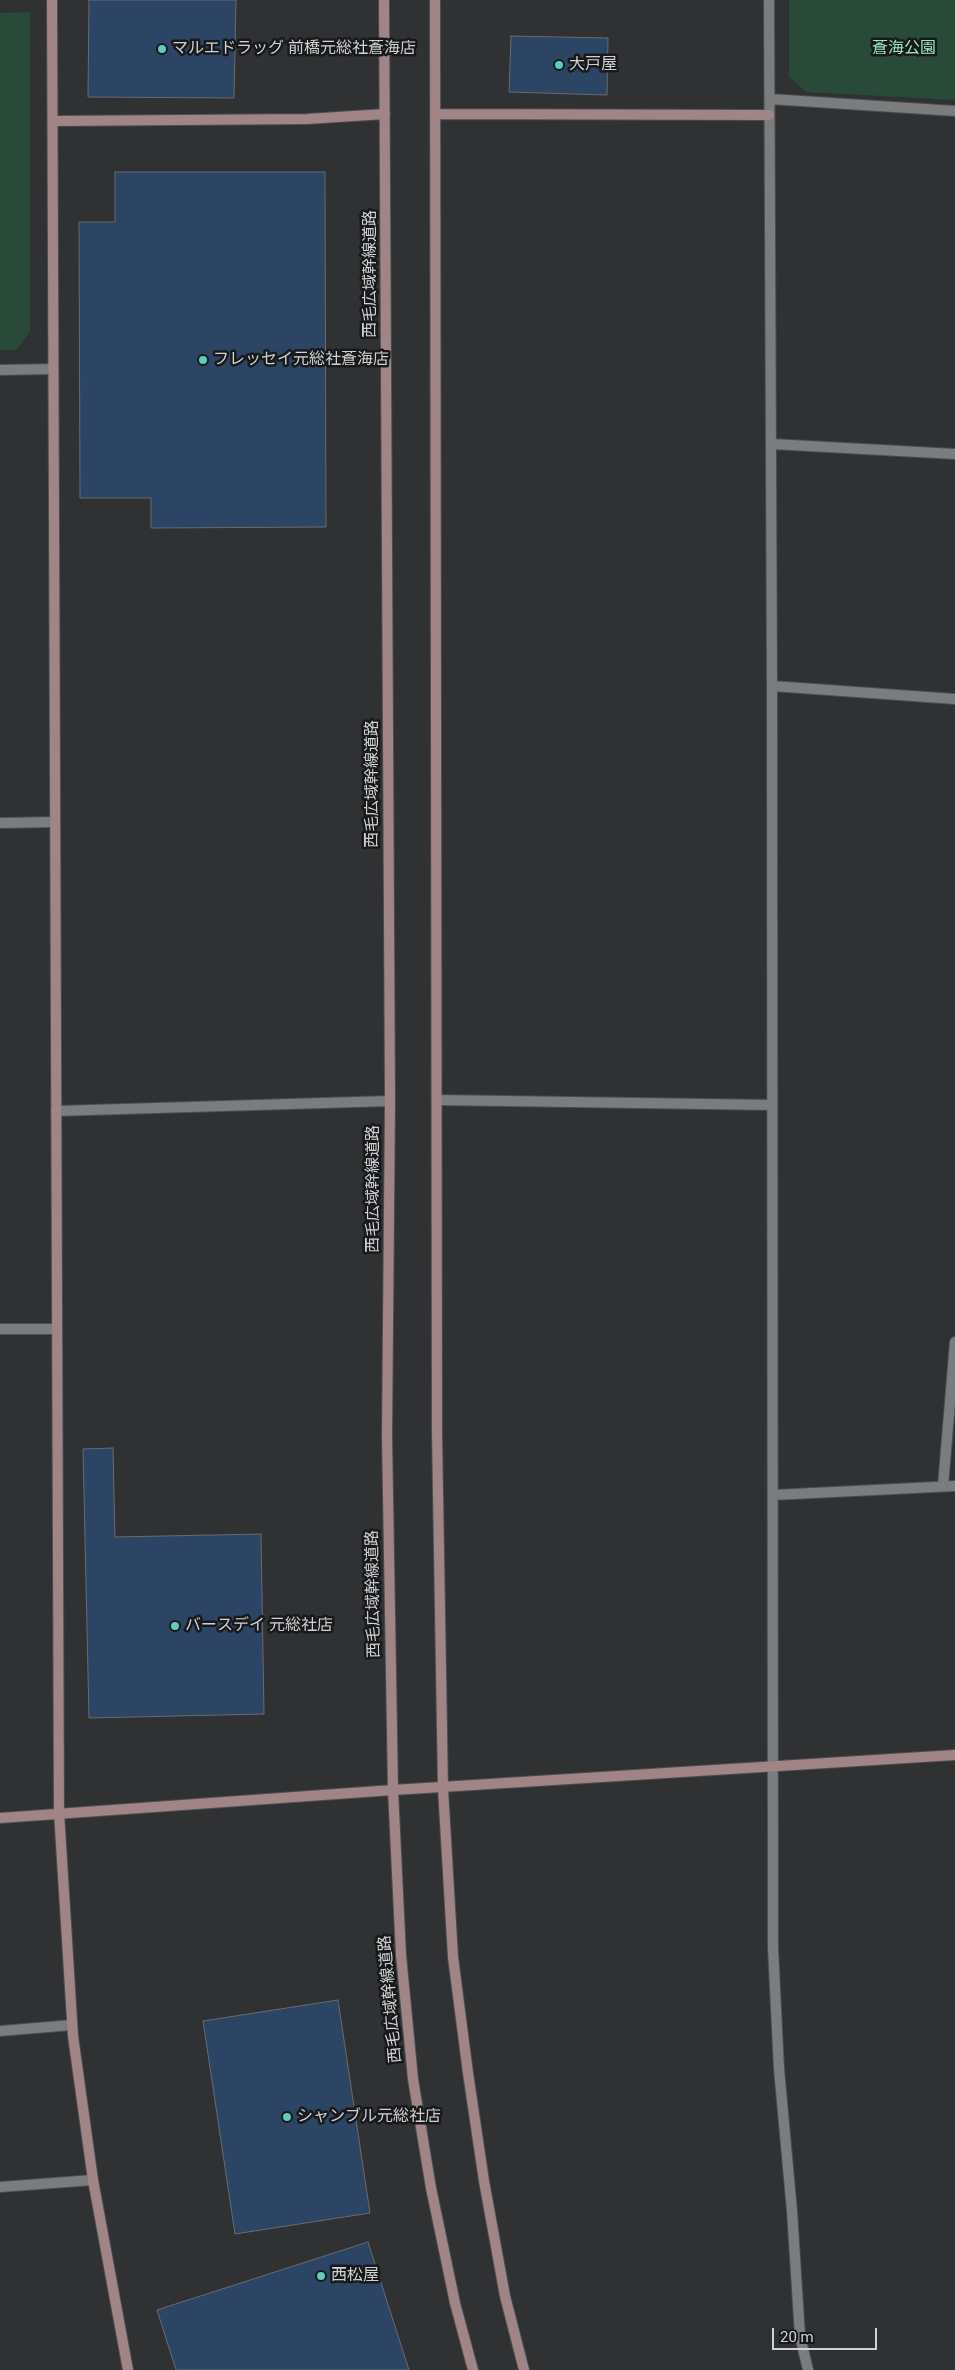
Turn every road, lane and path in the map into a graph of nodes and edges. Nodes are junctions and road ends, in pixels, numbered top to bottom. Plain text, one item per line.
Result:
1 (52, 0) edge
2 (384, 0) edge
3 (435, 0) edge
4 (769, 0) edge
5 (770, 99) junction
6 (955, 111) edge
7 (386, 114) junction
8 (435, 114) junction
9 (769, 115) junction
10 (53, 121) junction
11 (53, 369) junction
12 (0, 370) edge
13 (772, 444) junction
14 (955, 454) edge
15 (772, 686) junction
16 (955, 699) edge
17 (54, 822) junction
18 (0, 823) edge
19 (437, 1100) junction
20 (390, 1101) junction
21 (772, 1105) junction
22 (56, 1111) junction
23 (0, 1329) edge
24 (57, 1329) junction
25 (955, 1342) edge
26 (943, 1486) junction
27 (955, 1486) edge
28 (773, 1495) junction
29 (955, 1755) edge
30 (772, 1766) junction
31 (443, 1788) junction
32 (392, 1790) junction
33 (59, 1812) junction
34 (0, 1818) edge
35 (72, 2025) junction
36 (0, 2031) edge
37 (93, 2180) junction
38 (0, 2187) edge
39 (128, 2370) edge
40 (473, 2370) edge
41 (524, 2370) edge
42 (808, 2370) edge

1 - 10 main road
2 - 7 main road, 西毛広域幹線道路
3 - 8 main road
4 - 5 street
5 - 6 street
5 - 9 street
7 - 10 main road
7 - 20 main road, 西毛広域幹線道路
8 - 9 main road
8 - 19 main road
9 - 13 street
10 - 11 main road
11 - 12 street
11 - 17 main road
13 - 14 street
13 - 15 street
15 - 16 street
15 - 21 street
17 - 18 street
17 - 22 main road
19 - 21 street
19 - 31 main road
20 - 22 street
20 - 32 main road, 西毛広域幹線道路
21 - 28 street
22 - 24 main road
23 - 24 street
24 - 33 main road
25 - 26 street
26 - 27 street
26 - 28 street
28 - 30 street
29 - 30 main road
30 - 31 main road
30 - 42 street
31 - 32 main road
31 - 41 main road
32 - 33 main road
32 - 40 main road, 西毛広域幹線道路
33 - 34 main road
33 - 35 main road
35 - 36 street
35 - 37 main road
37 - 38 street
37 - 39 main road

